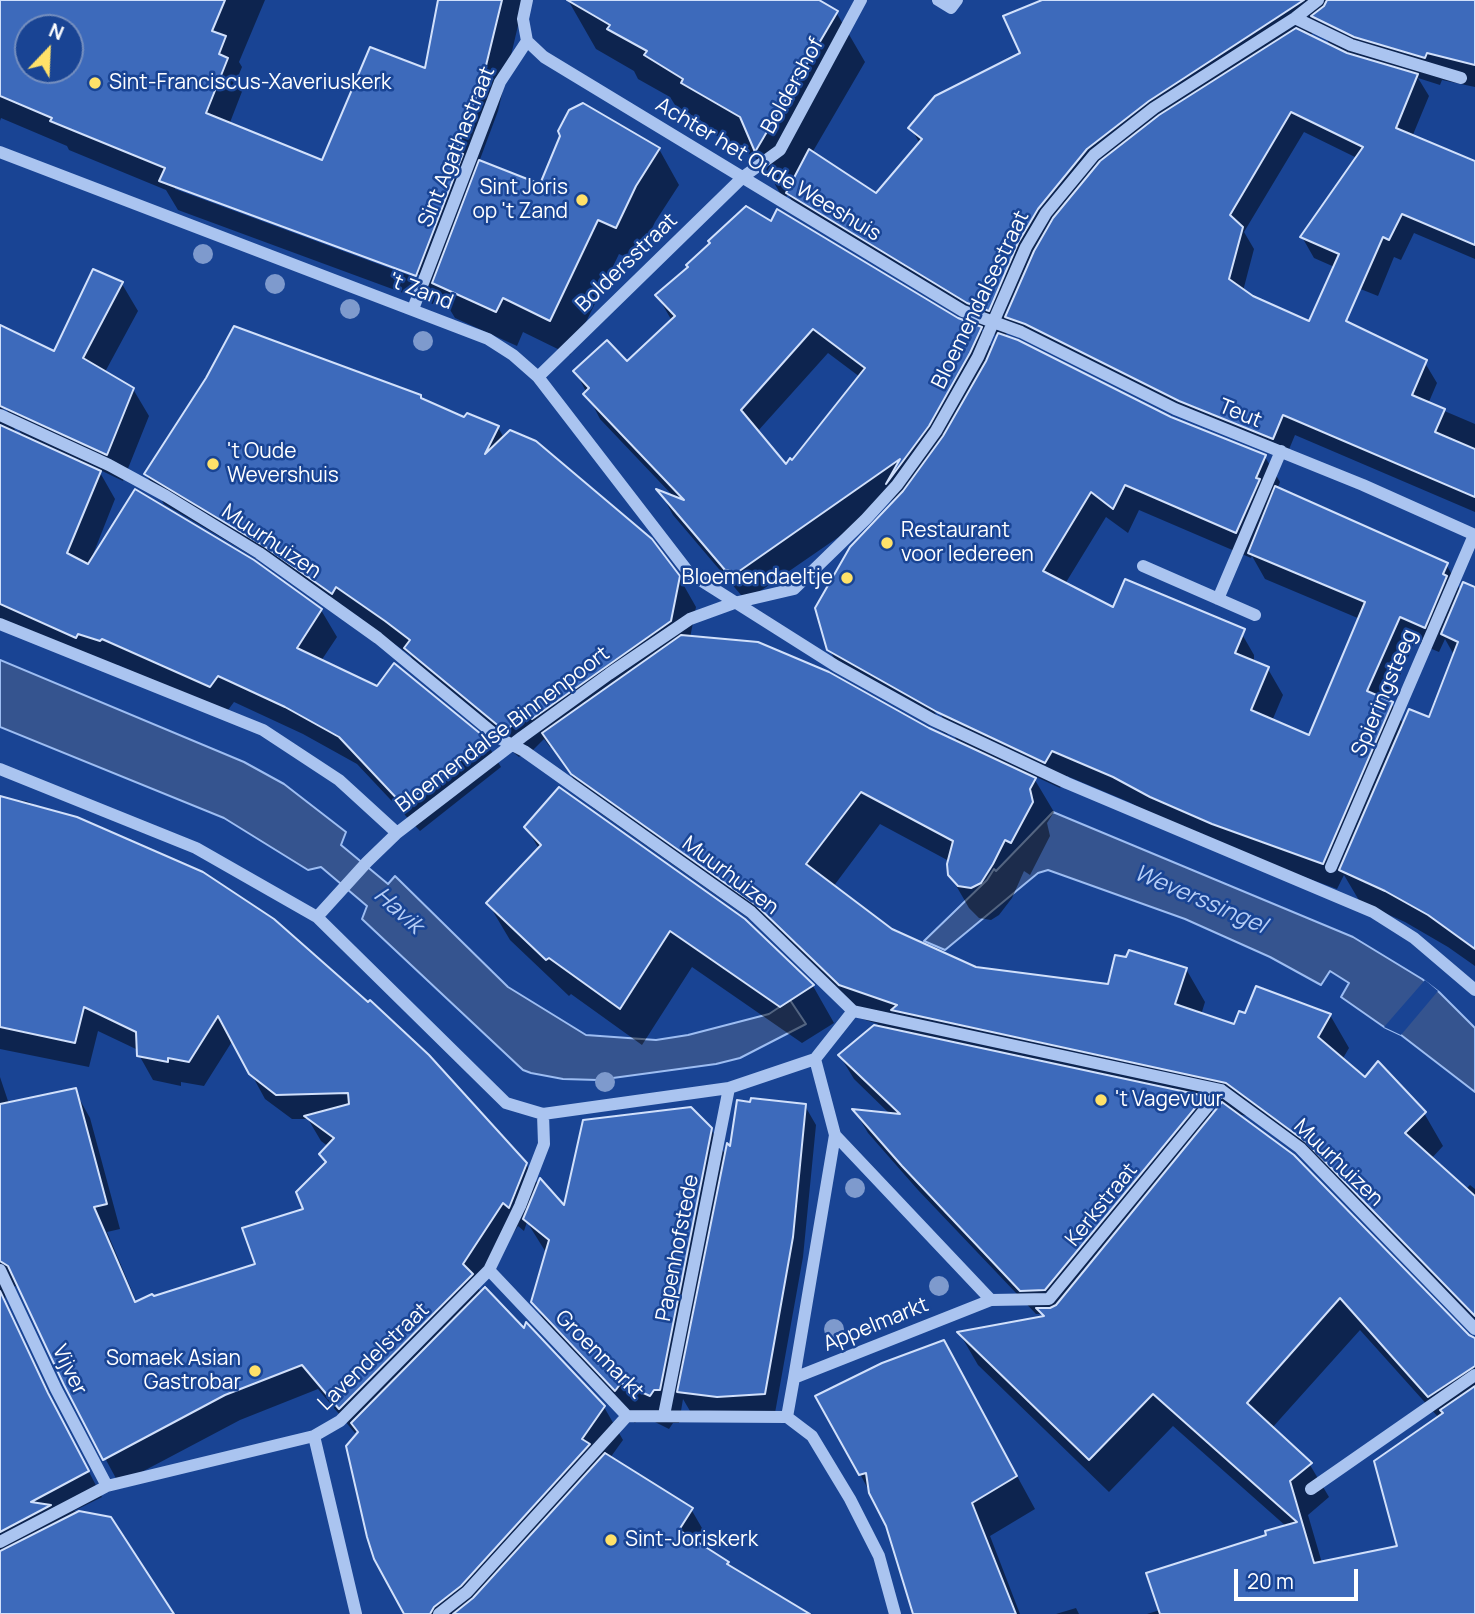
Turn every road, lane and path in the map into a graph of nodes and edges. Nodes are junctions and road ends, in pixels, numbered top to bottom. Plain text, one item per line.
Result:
1 (527, 0) edge
2 (861, 0) edge
3 (937, 0) edge
4 (957, 0) edge
5 (1318, 0) edge
6 (1295, 18) junction
7 (527, 41) junction
8 (1461, 78) dead end
9 (0, 152) edge
10 (743, 177) junction
11 (413, 309) junction
12 (993, 322) junction
13 (538, 377) junction
14 (0, 415) edge
15 (1281, 451) junction
16 (1475, 535) edge
17 (1143, 566) dead end
18 (1218, 599) junction
19 (734, 603) junction
20 (1255, 615) dead end
21 (0, 624) edge
22 (512, 744) junction
23 (0, 769) edge
24 (397, 833) junction
25 (1331, 867) dead end
26 (317, 918) junction
27 (1475, 990) edge
28 (853, 1012) junction
29 (815, 1059) junction
30 (729, 1088) junction
31 (1221, 1090) junction
32 (543, 1114) junction
33 (835, 1135) junction
34 (0, 1270) edge
35 (489, 1270) junction
36 (991, 1300) junction
37 (1475, 1329) edge
38 (1475, 1375) edge
39 (794, 1378) junction
40 (664, 1415) junction
41 (627, 1416) junction
42 (787, 1417) junction
43 (314, 1436) junction
44 (107, 1486) junction
45 (1311, 1489) dead end
46 (0, 1542) edge
47 (356, 1614) edge
48 (439, 1614) edge
49 (895, 1614) edge

1 - 7 street
2 - 10 street, Boldershof
3 - 4 street
5 - 6 street, Bloemendalsestraat
6 - 8 street
6 - 12 street, Bloemendalsestraat
7 - 10 street, Achter het Oude Weeshuis
7 - 11 street, Sint Agathastraat
9 - 11 street, 't Zand
10 - 12 street, Achter het Oude Weeshuis
10 - 13 street, Boldersstraat
11 - 13 street, 't Zand
12 - 15 street, Teut
12 - 19 street, Bloemendalsestraat
13 - 19 street, 't Zand
14 - 22 street, Muurhuizen
15 - 16 street, Teut
15 - 18 street
16 - 25 street, Spieringsteeg
17 - 18 street
18 - 20 street
19 - 22 street, Bloemendalse Binnenpoort
19 - 27 street
21 - 24 street
22 - 24 street, Bloemendalse Binnenpoort
22 - 28 street, Muurhuizen
23 - 26 street
24 - 26 street, Bloemendalse Binnenpoort
26 - 32 street
28 - 29 street
28 - 31 street, Muurhuizen
29 - 30 street
29 - 33 street, Appelmarkt
30 - 32 street
30 - 40 street, Papenhofstede
31 - 36 street, Kerkstraat
31 - 37 street, Muurhuizen
32 - 35 street, Lavendelstraat
33 - 36 street, Appelmarkt
33 - 39 street, Appelmarkt
34 - 44 street, Vijver
35 - 41 street, Groenmarkt
35 - 43 street, Lavendelstraat
36 - 39 street, Appelmarkt
38 - 45 street
39 - 42 street
40 - 41 street, Groenmarkt
40 - 42 street, Groenmarkt
41 - 48 street
42 - 49 street
43 - 44 street, Lavendelstraat
43 - 47 street
44 - 46 street, Lavendelstraat

